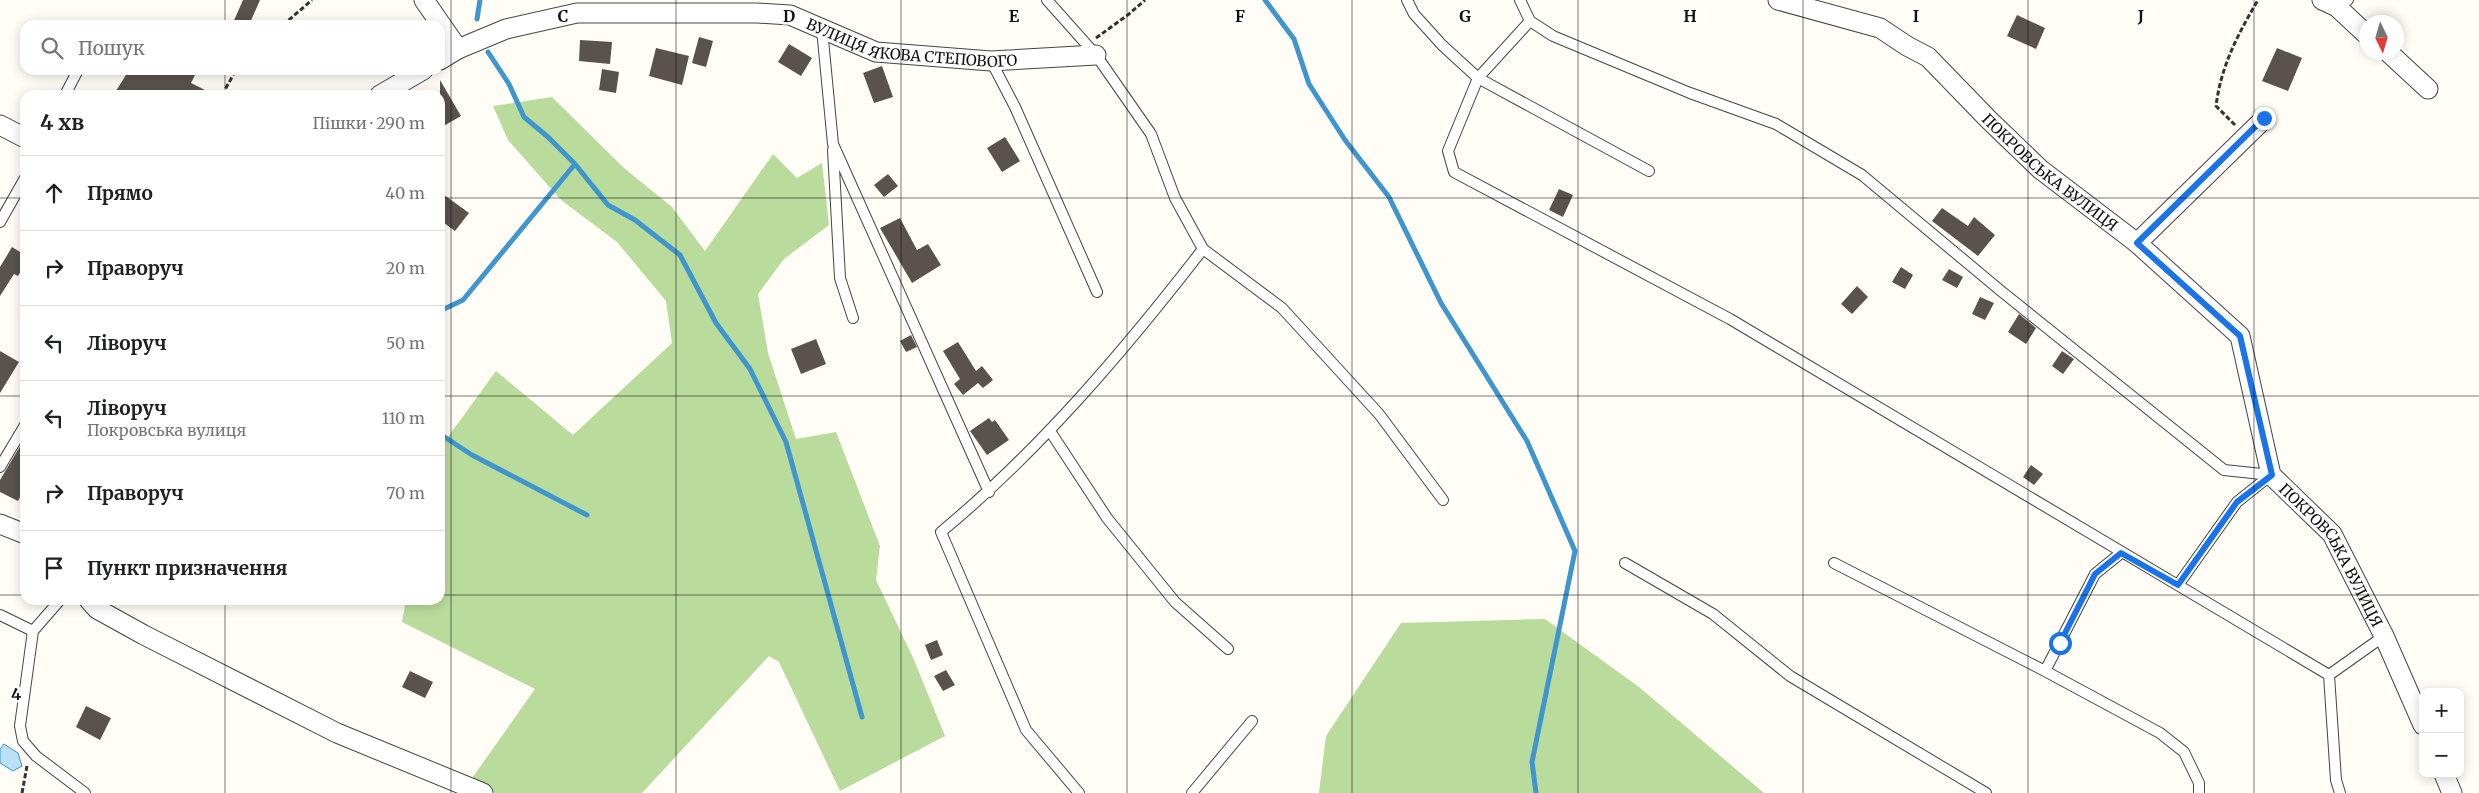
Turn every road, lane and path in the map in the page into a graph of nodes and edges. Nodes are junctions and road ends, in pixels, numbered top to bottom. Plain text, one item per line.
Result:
1 (312, 0) edge
2 (424, 0) edge
3 (1047, 0) edge
4 (1145, 0) edge
5 (1406, 0) edge
6 (1520, 0) edge
7 (1778, 0) edge
8 (2258, 0) edge
9 (2336, 2) edge
10 (289, 20) edge
11 (438, 20) edge
12 (1530, 21) junction
13 (2359, 27) edge
14 (822, 29) junction
15 (445, 31) edge
16 (458, 50) junction
17 (1091, 50) junction
18 (445, 57) edge
19 (2397, 60) edge
20 (991, 61) junction
21 (75, 75) edge
22 (233, 75) edge
23 (414, 75) edge
24 (1478, 78) junction
25 (2428, 88) dead end
26 (68, 90) edge
27 (225, 90) edge
28 (389, 90) edge
29 (2264, 118) dead end
30 (0, 125) edge
31 (20, 135) edge
32 (2246, 136) junction
33 (833, 144) junction
34 (1649, 171) dead end
35 (20, 187) edge
36 (0, 222) edge
37 (2137, 243) junction
38 (1203, 249) junction
39 (1097, 292) dead end
40 (853, 318) dead end
41 (1050, 430) junction
42 (20, 434) edge
43 (0, 468) edge
44 (2272, 475) junction
45 (989, 492) junction
46 (1443, 500) dead end
47 (0, 524) edge
48 (20, 532) edge
49 (2121, 553) junction
50 (1625, 562) dead end
51 (1834, 563) dead end
52 (2178, 585) junction
53 (56, 605) edge
54 (93, 605) edge
55 (0, 616) edge
56 (33, 631) junction
57 (2384, 636) junction
58 (1228, 649) dead end
59 (2045, 671) junction
60 (2329, 675) junction
61 (2419, 716) edge
62 (1252, 721) dead end
63 (2446, 778) edge
64 (85, 793) edge
65 (483, 793) edge
66 (1079, 793) edge
67 (1192, 793) edge
68 (1986, 793) edge
69 (2199, 793) edge
70 (2340, 793) edge
71 (2452, 793) edge

1 - 10 path
2 - 11 street
3 - 17 lane
4 - 17 path
5 - 24 lane
6 - 12 lane
7 - 37 street, ПОКРОВСЬКА ВУЛИЦЯ
8 - 32 path
9 - 13 street
12 - 24 lane
12 - 44 lane
14 - 16 street, ВУЛИЦЯ ЯКОВА СТЕПОВОГО
14 - 20 street, ВУЛИЦЯ ЯКОВА СТЕПОВОГО
14 - 33 lane
15 - 16 street
16 - 18 street, ВУЛИЦЯ ЯКОВА СТЕПОВОГО
17 - 20 street, ВУЛИЦЯ ЯКОВА СТЕПОВОГО
17 - 38 lane
19 - 25 street
20 - 39 lane
21 - 26 lane
22 - 27 path
23 - 28 street
24 - 34 lane
24 - 49 lane
29 - 32 street
30 - 31 street
32 - 37 street
33 - 40 lane
33 - 45 lane
35 - 36 lane
37 - 44 street, ПОКРОВСЬКА ВУЛИЦЯ
38 - 41 lane
38 - 46 lane
41 - 45 lane
41 - 58 lane
42 - 43 lane
44 - 52 lane
44 - 57 street, ПОКРОВСЬКА ВУЛИЦЯ
45 - 66 lane
47 - 48 street
49 - 52 lane
49 - 59 lane
50 - 68 lane
51 - 59 lane
52 - 60 lane
53 - 56 lane
54 - 65 street
55 - 56 lane
56 - 64 lane
57 - 60 lane
57 - 61 street, ПОКРОВСЬКА ВУЛИЦЯ
59 - 69 lane
60 - 70 lane
62 - 67 lane
63 - 71 street

